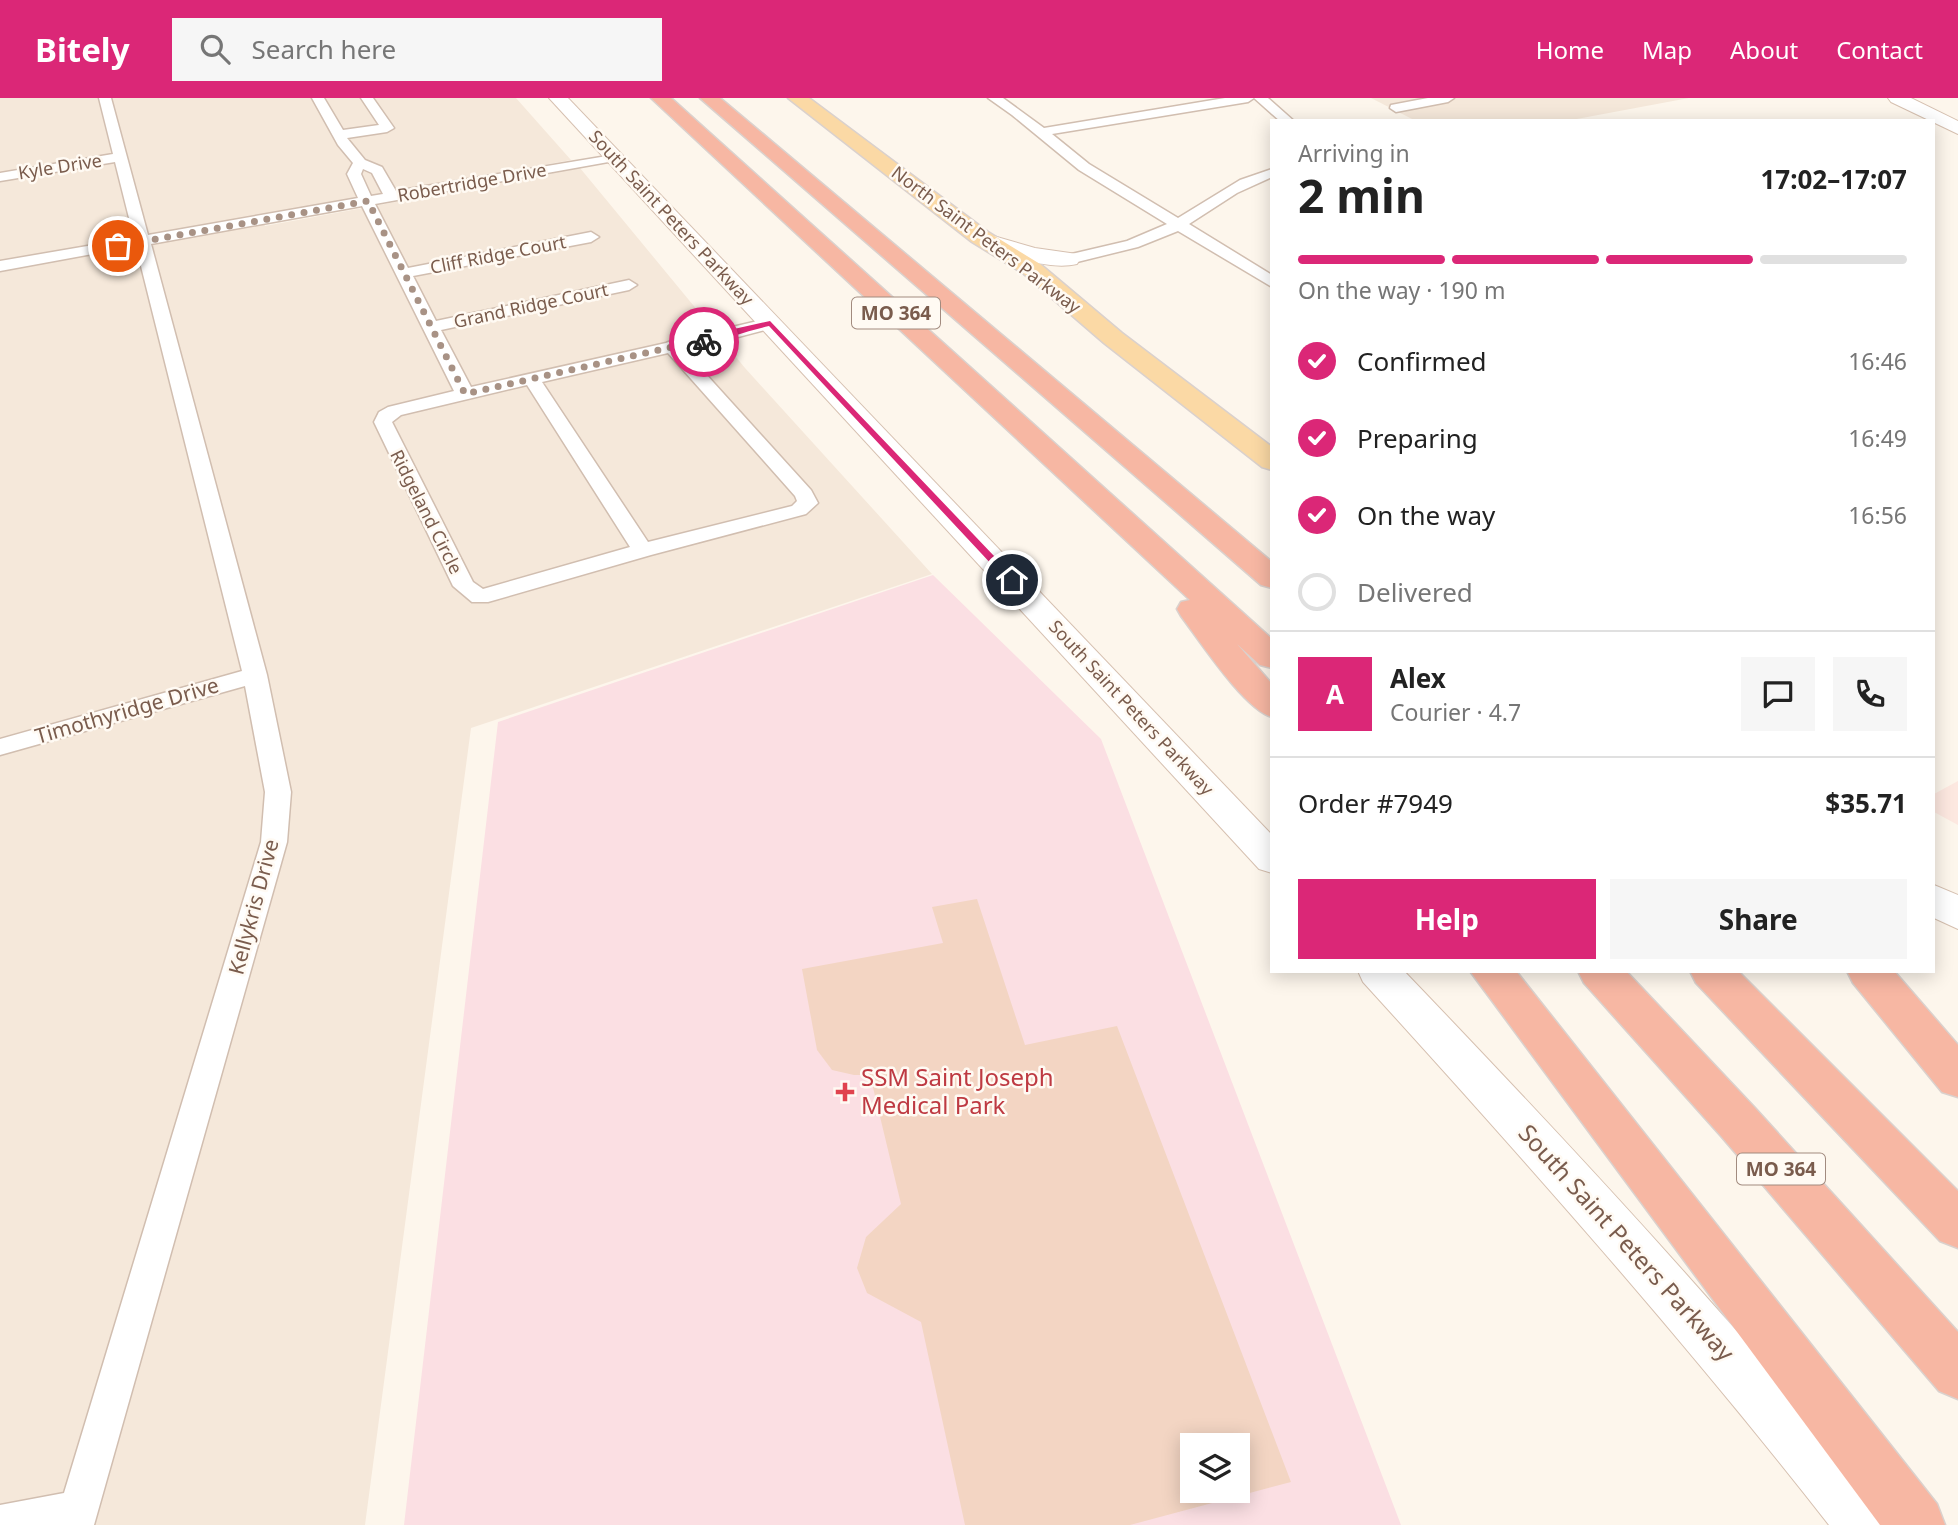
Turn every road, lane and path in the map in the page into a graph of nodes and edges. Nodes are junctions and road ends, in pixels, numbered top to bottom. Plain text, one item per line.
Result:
1 (105, 98) edge
2 (318, 98) edge
3 (367, 98) edge
4 (558, 98) edge
5 (660, 98) edge
6 (709, 98) edge
7 (797, 98) edge
8 (994, 98) edge
9 (1248, 98) edge
10 (1260, 98) edge
11 (1448, 98) edge
12 (1897, 98) edge
13 (1396, 108) dead end
14 (1286, 119) edge
15 (1958, 128) edge
16 (1042, 132) junction
17 (339, 135) junction
18 (121, 157) junction
19 (614, 157) junction
20 (360, 163) junction
21 (1270, 174) edge
22 (0, 177) edge
23 (392, 197) junction
24 (368, 201) junction
25 (1177, 225) junction
26 (591, 237) dead end
27 (142, 241) junction
28 (990, 241) junction
29 (1069, 259) junction
30 (0, 266) edge
31 (405, 274) junction
32 (1270, 281) edge
33 (629, 285) dead end
34 (1070, 300) junction
35 (770, 323) junction
36 (433, 327) junction
37 (672, 347) junction
38 (532, 380) junction
39 (465, 394) junction
40 (1270, 459) edge
41 (1132, 530) junction
42 (643, 550) junction
43 (1270, 576) edge
44 (1270, 655) edge
45 (255, 675) junction
46 (1270, 703) edge
47 (0, 747) edge
48 (1270, 857) edge
49 (1935, 901) edge
50 (1958, 915) edge
51 (1380, 973) edge
52 (1493, 973) edge
53 (1601, 973) edge
54 (1713, 973) edge
55 (1870, 973) edge
56 (1958, 1078) edge
57 (1958, 1225) edge
58 (1958, 1373) edge
59 (76, 1517) edge
60 (0, 1525) edge
61 (1864, 1525) edge
62 (1916, 1525) edge

1 - 18 street, Kellykris Drive
2 - 17 street
3 - 17 street
4 - 19 main road, South Saint Peters Parkway
5 - 41 highway, MO 364
6 - 43 highway, MO 364
7 - 28 main road, North Saint Peters Parkway
8 - 16 street
9 - 16 street
10 - 14 street
11 - 13 street
12 - 15 main road
16 - 25 street
17 - 20 street
18 - 22 street, Kyle Drive
18 - 27 street, Kellykris Drive
19 - 23 street, Robertridge Drive
19 - 35 main road, South Saint Peters Parkway
20 - 23 street
20 - 24 street
21 - 25 street
23 - 24 street, Robertridge Drive
24 - 27 street, Robertridge Drive
24 - 31 street
25 - 29 street
25 - 32 street
26 - 31 street, Cliff Ridge Court
27 - 30 street, Robertridge Drive
27 - 45 street, Kellykris Drive
28 - 29 main road
28 - 34 main road, North Saint Peters Parkway
29 - 34 main road
31 - 36 street
33 - 36 street, Grand Ridge Court
34 - 40 main road, North Saint Peters Parkway
35 - 37 street
35 - 48 main road, South Saint Peters Parkway
36 - 39 street
37 - 38 street
37 - 42 street, Ridgeland Circle
38 - 39 street
38 - 42 street
39 - 42 street, Ridgeland Circle
41 - 44 highway, MO 364
41 - 46 highway
45 - 47 street, Timothyridge Drive
45 - 59 street, Kellykris Drive
49 - 50 main road
51 - 61 main road, South Saint Peters Parkway
52 - 62 highway
53 - 58 highway, MO 364
54 - 57 highway
55 - 56 highway
59 - 60 street

